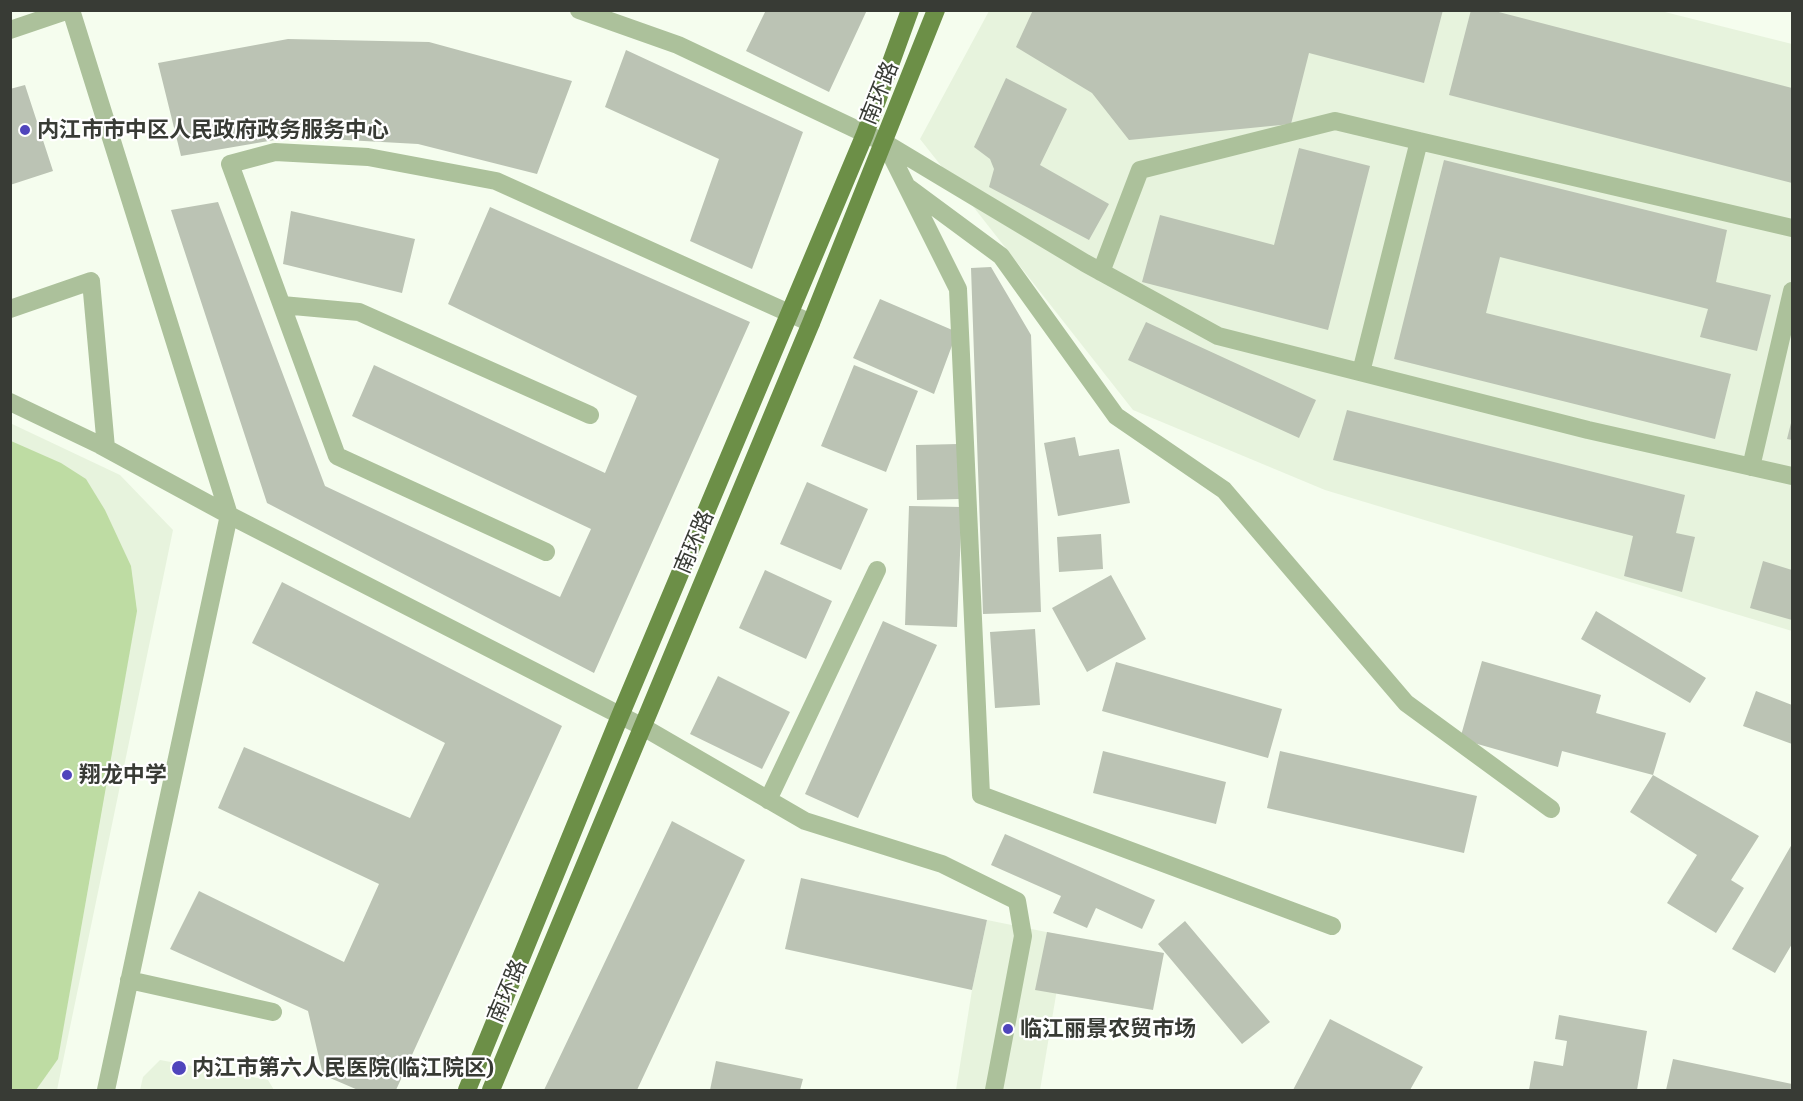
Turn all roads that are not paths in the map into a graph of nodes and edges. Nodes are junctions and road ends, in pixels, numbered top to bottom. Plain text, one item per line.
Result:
1 (70, 10) edge
2 (579, 10) edge
3 (910, 10) edge
4 (936, 10) edge
5 (10, 30) edge
6 (865, 134) junction
7 (1419, 141) junction
8 (885, 143) junction
9 (905, 185) junction
10 (1792, 228) edge
11 (1101, 272) junction
12 (1792, 291) edge
13 (282, 305) junction
14 (10, 309) edge
15 (790, 314) junction
16 (811, 323) junction
17 (1361, 372) junction
18 (10, 402) edge
19 (590, 415) dead end
20 (106, 448) junction
21 (1751, 467) junction
22 (1792, 476) edge
23 (229, 515) junction
24 (546, 552) dead end
25 (878, 570) dead end
26 (620, 716) junction
27 (643, 727) junction
28 (768, 800) junction
29 (1551, 809) dead end
30 (1332, 926) dead end
31 (129, 980) junction
32 (273, 1012) dead end
33 (106, 1090) edge
34 (466, 1090) edge
35 (491, 1090) edge
36 (994, 1090) edge

1 - 5 street
1 - 23 street
2 - 6 street
3 - 6 main road, 南环路
4 - 8 main road, 南环路
6 - 8 street
6 - 15 main road, 南环路
7 - 10 street
7 - 11 street
7 - 17 street
8 - 9 street
8 - 11 street
8 - 16 main road, 南环路
9 - 29 street
9 - 30 street
11 - 17 street
12 - 21 street
13 - 15 street
13 - 19 street
13 - 24 street
14 - 20 street
15 - 16 street
15 - 26 main road, 南环路
16 - 27 main road, 南环路
17 - 21 street
18 - 20 street
20 - 23 street
21 - 22 street
23 - 26 street
23 - 31 street
25 - 28 street
26 - 27 street
26 - 34 main road, 南环路
27 - 28 street
27 - 35 main road, 南环路
28 - 36 street
31 - 32 street
31 - 33 street

